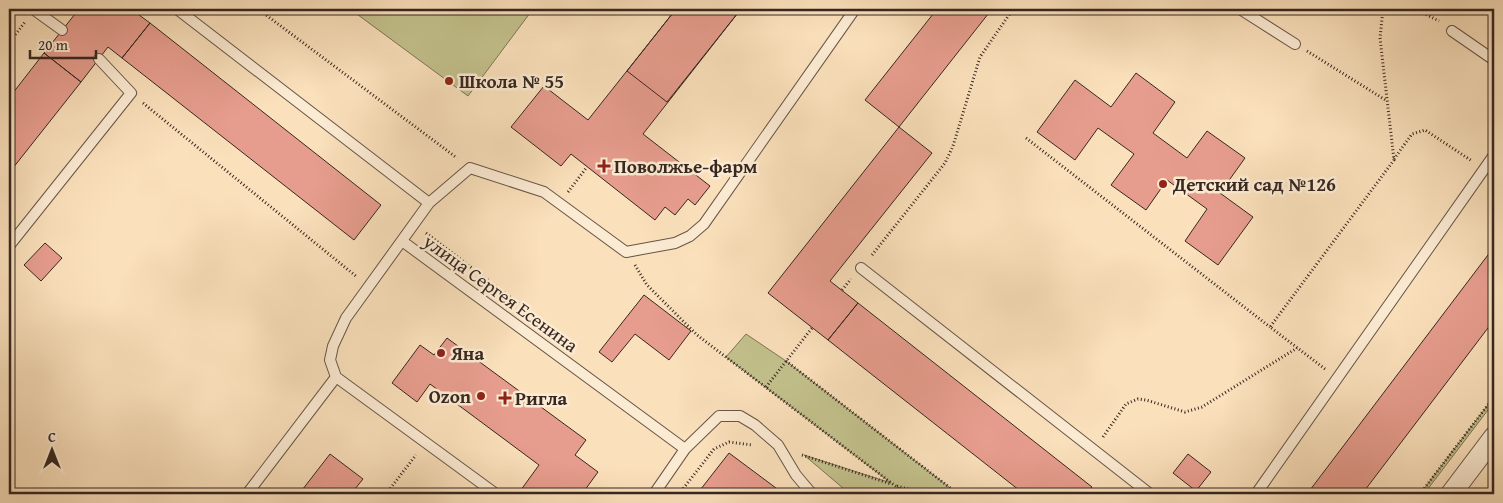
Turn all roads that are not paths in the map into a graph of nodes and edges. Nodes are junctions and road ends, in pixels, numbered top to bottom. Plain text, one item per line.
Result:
1 (34, 9) edge
2 (178, 9) edge
3 (855, 9) edge
4 (1240, 9) edge
5 (62, 30) dead end
6 (1452, 31) road end
7 (1294, 44) road end
8 (98, 59) dead end
9 (1494, 60) edge
10 (1494, 155) edge
11 (429, 203) junction
12 (402, 241) junction
13 (9, 246) edge
14 (861, 268) road end
15 (336, 377) junction
16 (1493, 441) edge
17 (686, 449) junction
18 (483, 490) edge
19 (247, 494) edge
20 (496, 494) edge
21 (654, 494) edge
22 (812, 494) edge
23 (1150, 494) edge
24 (1256, 494) edge
25 (1451, 494) edge

1 - 5 lane
2 - 11 lane, улица Сергея Есенина
3 - 11 lane
4 - 7 lane
6 - 9 lane
8 - 13 lane
10 - 24 lane
11 - 12 lane, улица Сергея Есенина
12 - 15 lane
12 - 17 lane, улица Сергея Есенина
14 - 23 lane
15 - 18 lane
15 - 19 lane
16 - 25 street
17 - 21 lane
17 - 22 lane
18 - 20 lane

